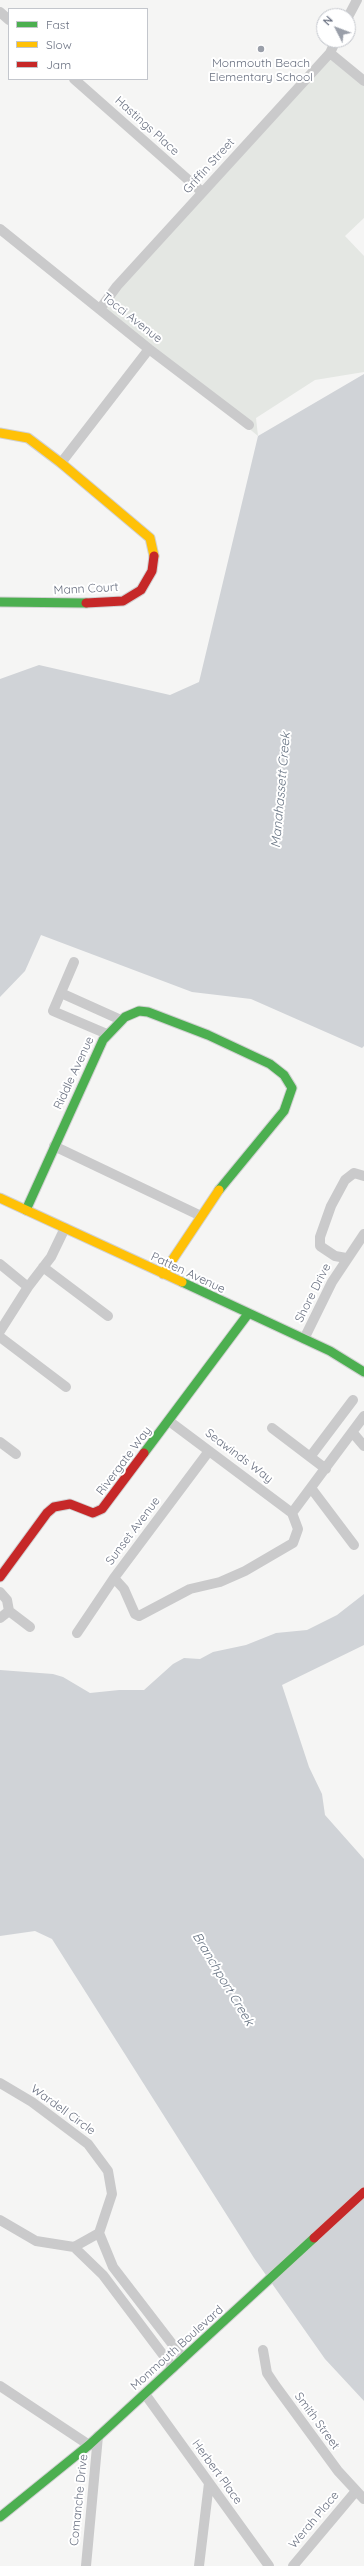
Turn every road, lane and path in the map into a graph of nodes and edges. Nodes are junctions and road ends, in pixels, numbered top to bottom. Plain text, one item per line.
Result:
1 (0, 12) edge
2 (8, 19) edge
3 (332, 48) edge
4 (330, 53) junction
5 (75, 80) edge
6 (364, 81) edge
7 (202, 192) junction
8 (0, 229) edge
9 (100, 309) junction
10 (149, 349) junction
11 (249, 425) dead end
12 (0, 433) edge
13 (61, 463) junction
14 (0, 602) edge
15 (74, 962) dead end
16 (61, 993) junction
17 (121, 1020) junction
18 (107, 1034) junction
19 (54, 1146) junction
20 (364, 1176) edge
21 (0, 1198) edge
22 (26, 1210) junction
23 (201, 1216) junction
24 (65, 1228) junction
25 (364, 1234) edge
26 (346, 1258) junction
27 (0, 1264) edge
28 (43, 1267) junction
29 (163, 1274) junction
30 (28, 1287) junction
31 (248, 1314) junction
32 (108, 1316) dead end
33 (0, 1331) edge
34 (0, 1336) edge
35 (304, 1339) junction
36 (364, 1372) edge
37 (66, 1387) dead end
38 (353, 1400) dead end
39 (364, 1416) edge
40 (169, 1421) junction
41 (272, 1428) dead end
42 (353, 1433) junction
43 (0, 1442) edge
44 (364, 1446) edge
45 (210, 1451) junction
46 (16, 1454) dead end
47 (310, 1457) junction
48 (326, 1468) junction
49 (311, 1488) junction
50 (292, 1513) junction
51 (354, 1545) dead end
52 (0, 1577) edge
53 (114, 1578) junction
54 (0, 1592) edge
55 (9, 1611) junction
56 (0, 1618) edge
57 (30, 1627) dead end
58 (77, 1633) dead end
59 (0, 2083) edge
60 (364, 2192) edge
61 (0, 2220) edge
62 (98, 2233) junction
63 (74, 2247) junction
64 (263, 2350) dead end
65 (183, 2358) junction
66 (172, 2368) junction
67 (0, 2386) edge
68 (145, 2394) junction
69 (98, 2436) junction
70 (89, 2445) junction
71 (209, 2484) junction
72 (356, 2492) junction
73 (364, 2499) edge
74 (0, 2517) edge
75 (86, 2566) edge
76 (199, 2566) edge
77 (269, 2566) edge
78 (293, 2566) edge

1 - 2 street
3 - 4 street, Griffin Street
4 - 6 street
4 - 7 street, Griffin Street
5 - 7 street, Hastings Place
7 - 9 street, Griffin Street
8 - 9 street, Tocci Avenue
9 - 10 street, Tocci Avenue
10 - 11 street, Tocci Avenue
10 - 13 street
12 - 13 street, Mann Court
13 - 14 street, Mann Court
15 - 16 street
16 - 17 street
16 - 18 street
17 - 18 street, Riddle Avenue
17 - 23 street
18 - 19 street, Riddle Avenue
19 - 22 street, Riddle Avenue
19 - 23 street
20 - 26 street, Shore Drive
21 - 22 street, Patten Avenue
22 - 24 street, Patten Avenue
23 - 29 street
24 - 28 street
24 - 29 street, Patten Avenue
25 - 26 street, Shore Drive
26 - 35 street, Shore Drive
27 - 30 street
28 - 30 street
28 - 32 street
29 - 31 street, Patten Avenue
30 - 33 street
31 - 35 street, Patten Avenue
31 - 40 street, Rivergate Way
34 - 37 street
35 - 36 street, Patten Avenue
38 - 47 street
39 - 42 street
40 - 45 street, Seawinds Way
40 - 52 street, Rivergate Way
41 - 47 street
42 - 44 street
42 - 48 street
43 - 46 street
45 - 50 street, Seawinds Way
45 - 53 street, Sunset Avenue
47 - 48 street
48 - 49 street
49 - 50 street
49 - 51 street
50 - 53 street, Sunset Avenue
53 - 58 street
54 - 55 street
55 - 56 street
55 - 57 street
59 - 62 street, Wardell Circle
60 - 65 street, Monmouth Boulevard
61 - 63 street
62 - 63 street
62 - 65 street
63 - 66 street
64 - 72 street, Smith Street
65 - 66 street, Monmouth Boulevard
66 - 68 street, Monmouth Boulevard
67 - 70 street, Comanche Drive
68 - 69 street, Monmouth Boulevard
68 - 71 street, Herbert Place
69 - 70 street, Monmouth Boulevard
69 - 75 street, Comanche Drive
70 - 74 street, Monmouth Boulevard
71 - 76 street
71 - 77 street, Herbert Place
72 - 73 street, Smith Street
72 - 78 street, Werah Place

